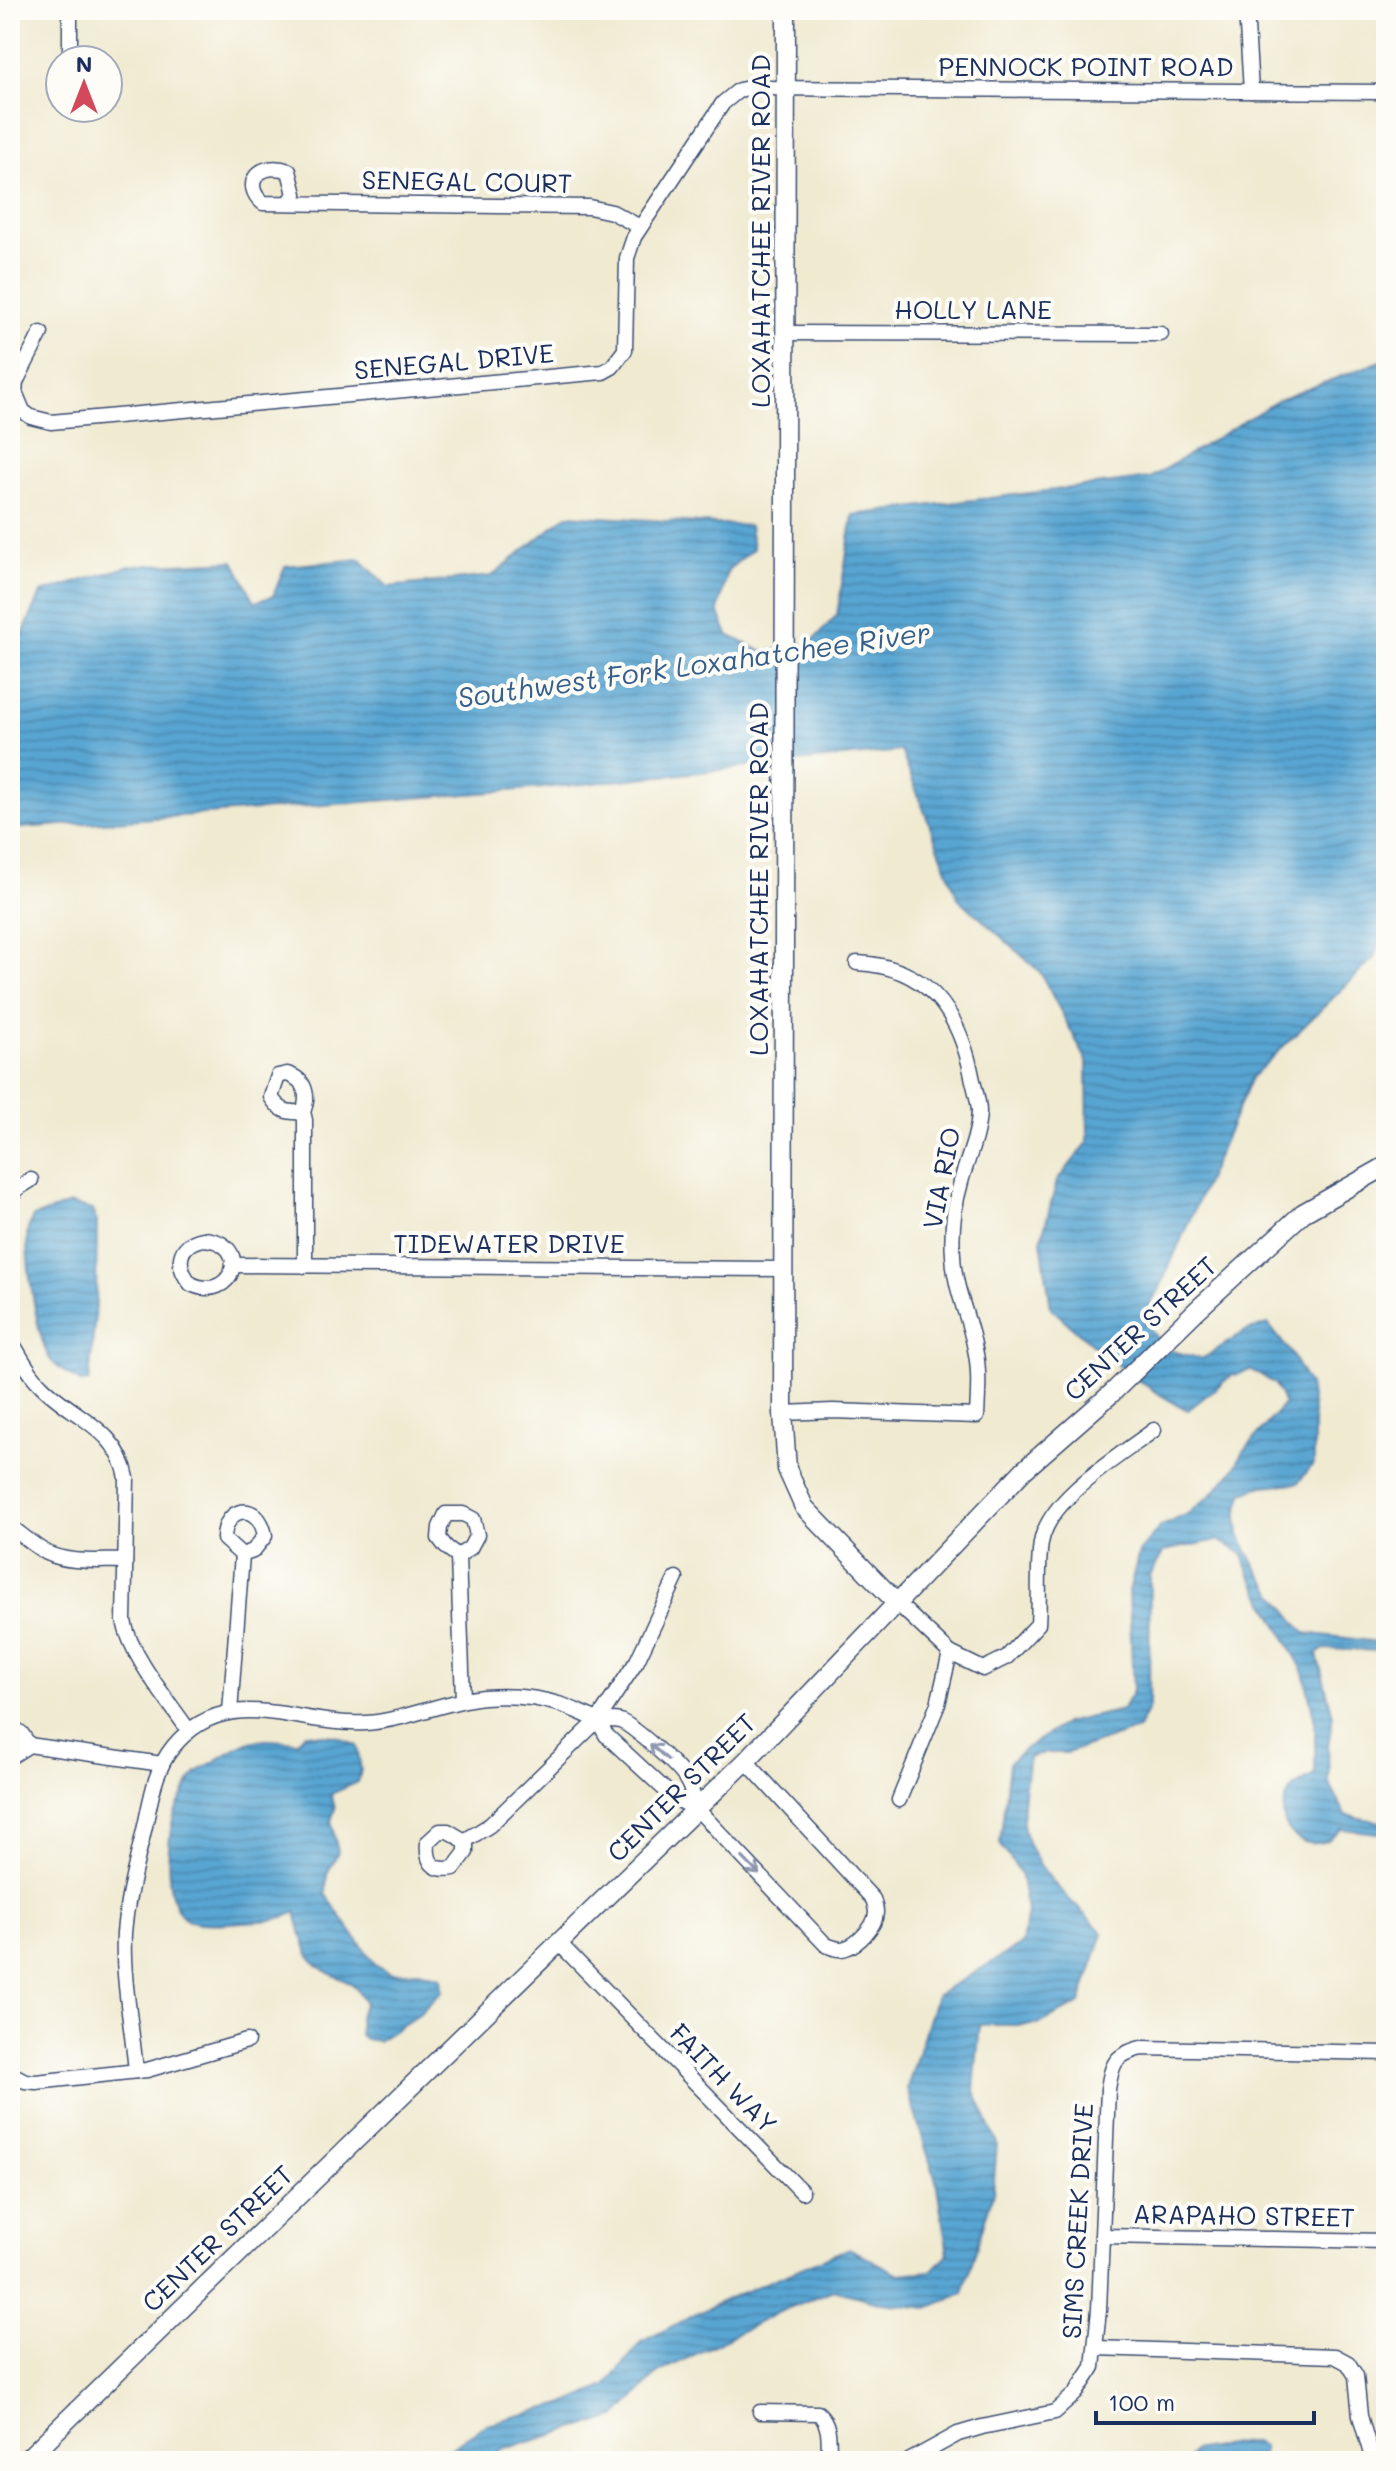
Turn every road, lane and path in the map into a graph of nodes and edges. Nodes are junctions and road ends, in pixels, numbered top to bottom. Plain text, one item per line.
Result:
1 (70, 10) edge
2 (786, 10) edge
3 (1246, 10) edge
4 (70, 44) edge
5 (786, 88) junction
6 (1251, 91) junction
7 (1386, 92) edge
8 (289, 203) dead end
9 (640, 227) junction
10 (41, 333) dead end
11 (786, 333) junction
12 (1161, 334) dead end
13 (857, 963) dead end
14 (303, 1112) dead end
15 (1386, 1166) edge
16 (31, 1180) dead end
17 (10, 1203) edge
18 (234, 1265) dead end
19 (305, 1266) junction
20 (783, 1269) junction
21 (10, 1339) edge
22 (783, 1413) junction
23 (1154, 1430) dead end
24 (10, 1526) edge
25 (242, 1555) dead end
26 (458, 1556) dead end
27 (125, 1561) junction
28 (676, 1578) dead end
29 (896, 1602) junction
30 (950, 1653) junction
31 (463, 1700) junction
32 (230, 1712) junction
33 (598, 1720) junction
34 (10, 1725) edge
35 (189, 1731) junction
36 (29, 1745) junction
37 (10, 1757) edge
38 (746, 1761) junction
39 (162, 1764) junction
40 (899, 1800) dead end
41 (697, 1809) junction
42 (466, 1840) dead end
43 (559, 1943) junction
44 (247, 2041) dead end
45 (1386, 2053) edge
46 (136, 2071) junction
47 (12, 2078) edge
48 (802, 2192) dead end
49 (1102, 2236) junction
50 (1386, 2241) edge
51 (1096, 2348) junction
52 (760, 2412) dead end
53 (25, 2461) edge
54 (829, 2461) edge
55 (909, 2461) edge
56 (1373, 2461) edge

1 - 4 street
2 - 5 street, LOXAHATCHEE RIVER ROAD
3 - 6 street
5 - 6 street, PENNOCK POINT ROAD
5 - 9 street, SENEGAL DRIVE
5 - 11 street, LOXAHATCHEE RIVER ROAD
6 - 7 street, PENNOCK POINT ROAD
8 - 9 street, SENEGAL COURT
9 - 10 street, SENEGAL DRIVE
11 - 12 street, HOLLY LANE
11 - 20 street, LOXAHATCHEE RIVER ROAD
13 - 22 street, VIA RIO
14 - 19 street
15 - 29 street, CENTER STREET
16 - 17 street
18 - 19 street, TIDEWATER DRIVE
19 - 20 street, TIDEWATER DRIVE
20 - 22 street, LOXAHATCHEE RIVER ROAD
21 - 27 street
22 - 29 street, LOXAHATCHEE RIVER ROAD
23 - 30 street
24 - 27 street
25 - 32 street
26 - 31 street
27 - 35 street
28 - 33 street
29 - 30 street
29 - 38 street, CENTER STREET
30 - 40 street
31 - 32 street
31 - 33 street
32 - 35 street
33 - 41 street
41 -> 33 street
33 - 42 street
34 - 36 street
35 - 39 street
36 - 37 street
36 - 39 street
38 - 41 street, CENTER STREET
41 -> 38 street
39 - 46 street
41 - 43 street, CENTER STREET
43 - 48 street, FAITH WAY
43 - 53 street, CENTER STREET
44 - 46 street
45 - 49 street, SIMS CREEK DRIVE
46 - 47 street
49 - 50 street, ARAPAHO STREET
49 - 51 street, SIMS CREEK DRIVE
51 - 55 street, SIMS CREEK DRIVE
51 - 56 street
52 - 54 street

